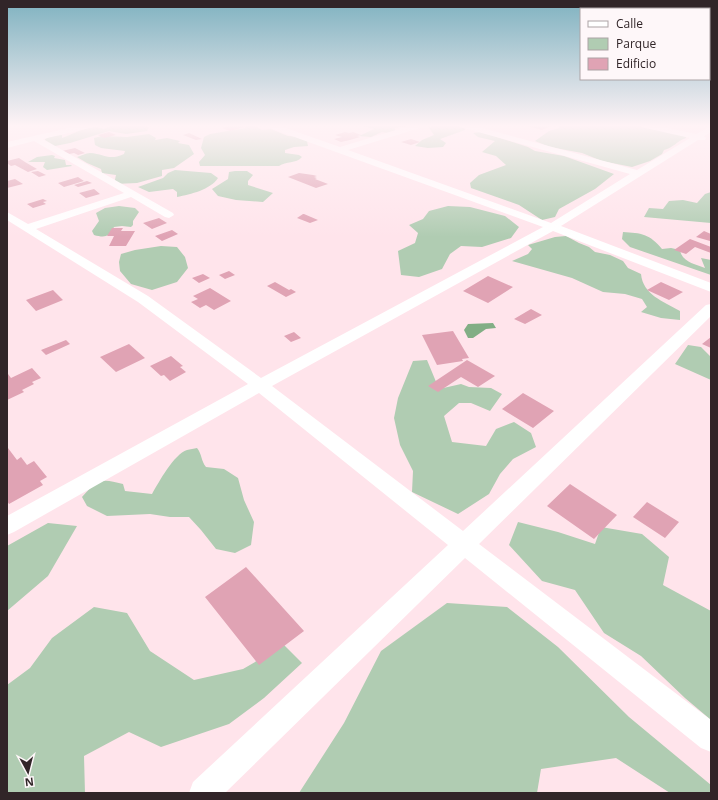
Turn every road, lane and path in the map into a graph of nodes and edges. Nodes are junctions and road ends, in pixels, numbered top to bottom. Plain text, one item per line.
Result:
1 (77, 162) edge
2 (374, 162) edge
3 (599, 162) edge
4 (654, 162) edge
5 (637, 173) junction
6 (131, 194) junction
7 (7, 215) edge
8 (169, 215) dead end
9 (552, 227) junction
10 (26, 228) junction
11 (711, 288) edge
12 (711, 308) edge
13 (260, 385) junction
14 (7, 526) edge
15 (462, 545) junction
16 (711, 738) edge
17 (204, 793) edge

1 - 6 street
2 - 9 street
3 - 5 street
4 - 5 street
5 - 9 street
6 - 8 street
6 - 10 street
7 - 10 street
9 - 11 street
9 - 13 street
10 - 13 street
12 - 15 street
13 - 14 street
13 - 15 street
15 - 16 street
15 - 17 street

